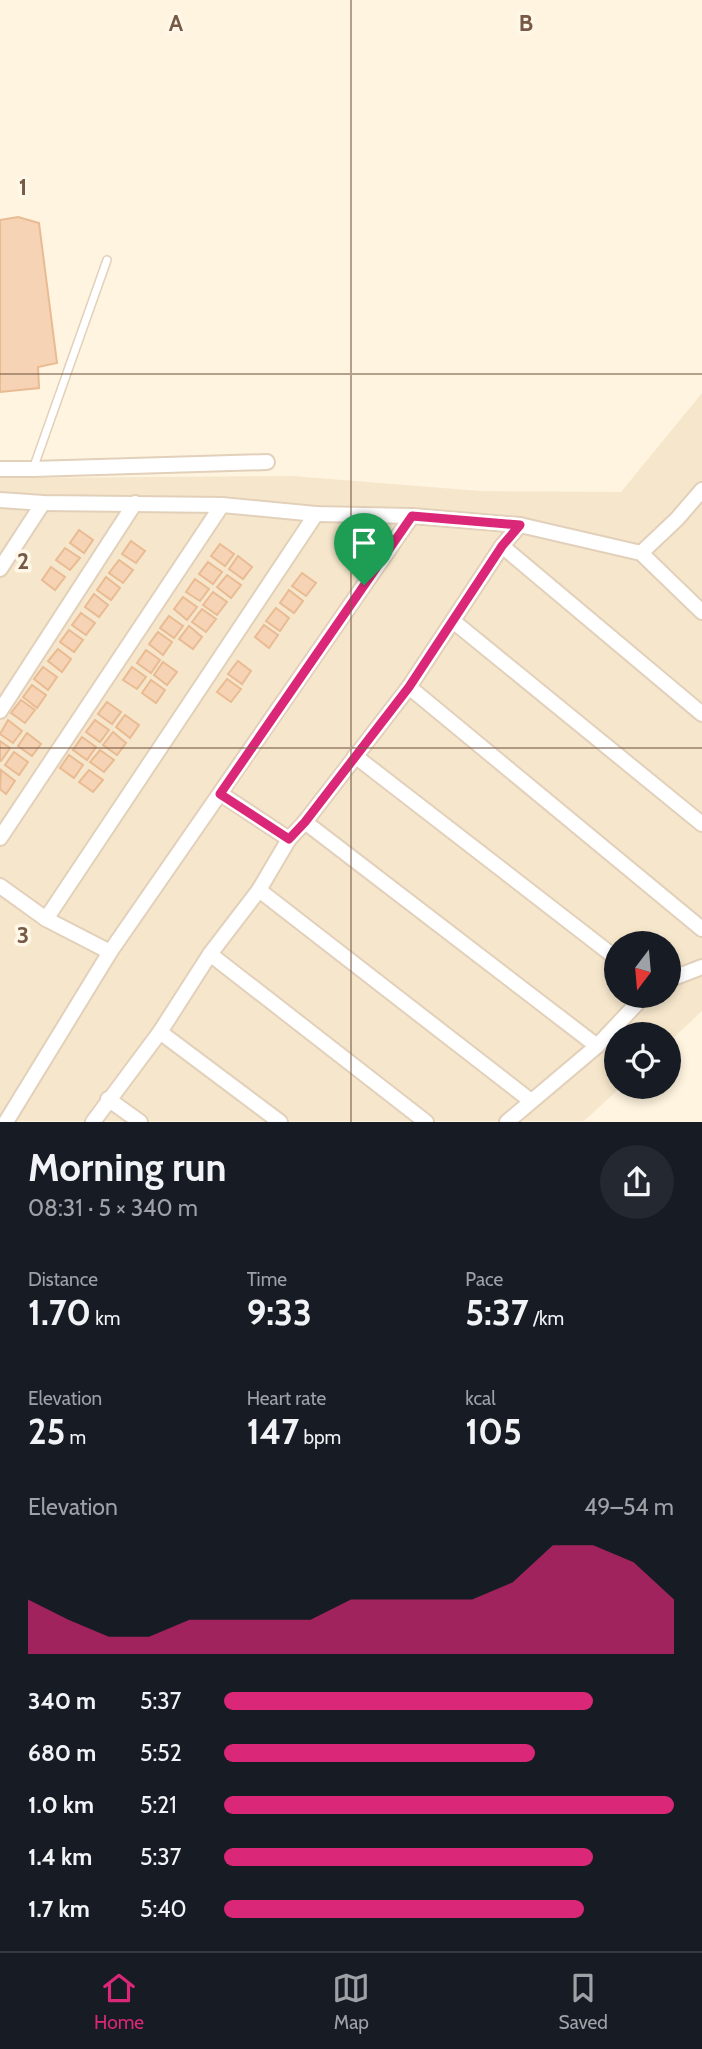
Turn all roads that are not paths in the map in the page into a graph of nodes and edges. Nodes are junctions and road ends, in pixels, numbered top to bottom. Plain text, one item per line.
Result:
1 (107, 260) dead end
2 (267, 461) dead end
3 (0, 468) edge
4 (33, 469) junction
5 (702, 490) edge
6 (0, 500) edge
7 (43, 503) junction
8 (135, 503) junction
9 (222, 505) junction
10 (316, 514) junction
11 (412, 516) junction
12 (520, 525) junction
13 (502, 546) junction
14 (641, 553) junction
15 (0, 569) edge
16 (702, 612) edge
17 (453, 621) junction
18 (409, 687) junction
19 (0, 711) edge
20 (702, 714) edge
21 (355, 756) junction
22 (220, 794) junction
23 (305, 822) junction
24 (702, 824) edge
25 (0, 838) edge
26 (289, 839) junction
27 (0, 886) edge
28 (259, 890) junction
29 (46, 919) junction
30 (702, 929) edge
31 (604, 949) edge
32 (110, 952) junction
33 (210, 954) junction
34 (702, 967) edge
35 (681, 976) edge
36 (633, 1008) edge
37 (160, 1031) junction
38 (597, 1046) junction
39 (108, 1099) junction
40 (531, 1101) junction
41 (6, 1122) edge
42 (93, 1122) edge
43 (140, 1122) edge
44 (280, 1122) edge
45 (425, 1122) edge
46 (507, 1122) edge

1 - 4 lane
2 - 4 street
3 - 4 street
5 - 14 street
6 - 7 street
7 - 8 street
7 - 15 street
8 - 9 street
8 - 19 street
9 - 10 street
9 - 25 street
10 - 11 street
10 - 29 street
11 - 12 street
11 - 22 street
12 - 13 street
12 - 14 street
13 - 17 street
13 - 20 street
14 - 16 street
17 - 18 street
17 - 24 street
18 - 21 street
18 - 30 street
21 - 23 street
21 - 31 street
22 - 26 street
22 - 32 street
23 - 26 street
23 - 38 street
26 - 28 street
27 - 29 street
28 - 33 street
28 - 40 street
29 - 32 street
32 - 41 street
33 - 37 street
33 - 45 street
34 - 35 street
36 - 38 street
37 - 39 street
37 - 44 street
38 - 40 street
39 - 42 street
39 - 43 street
40 - 46 street

